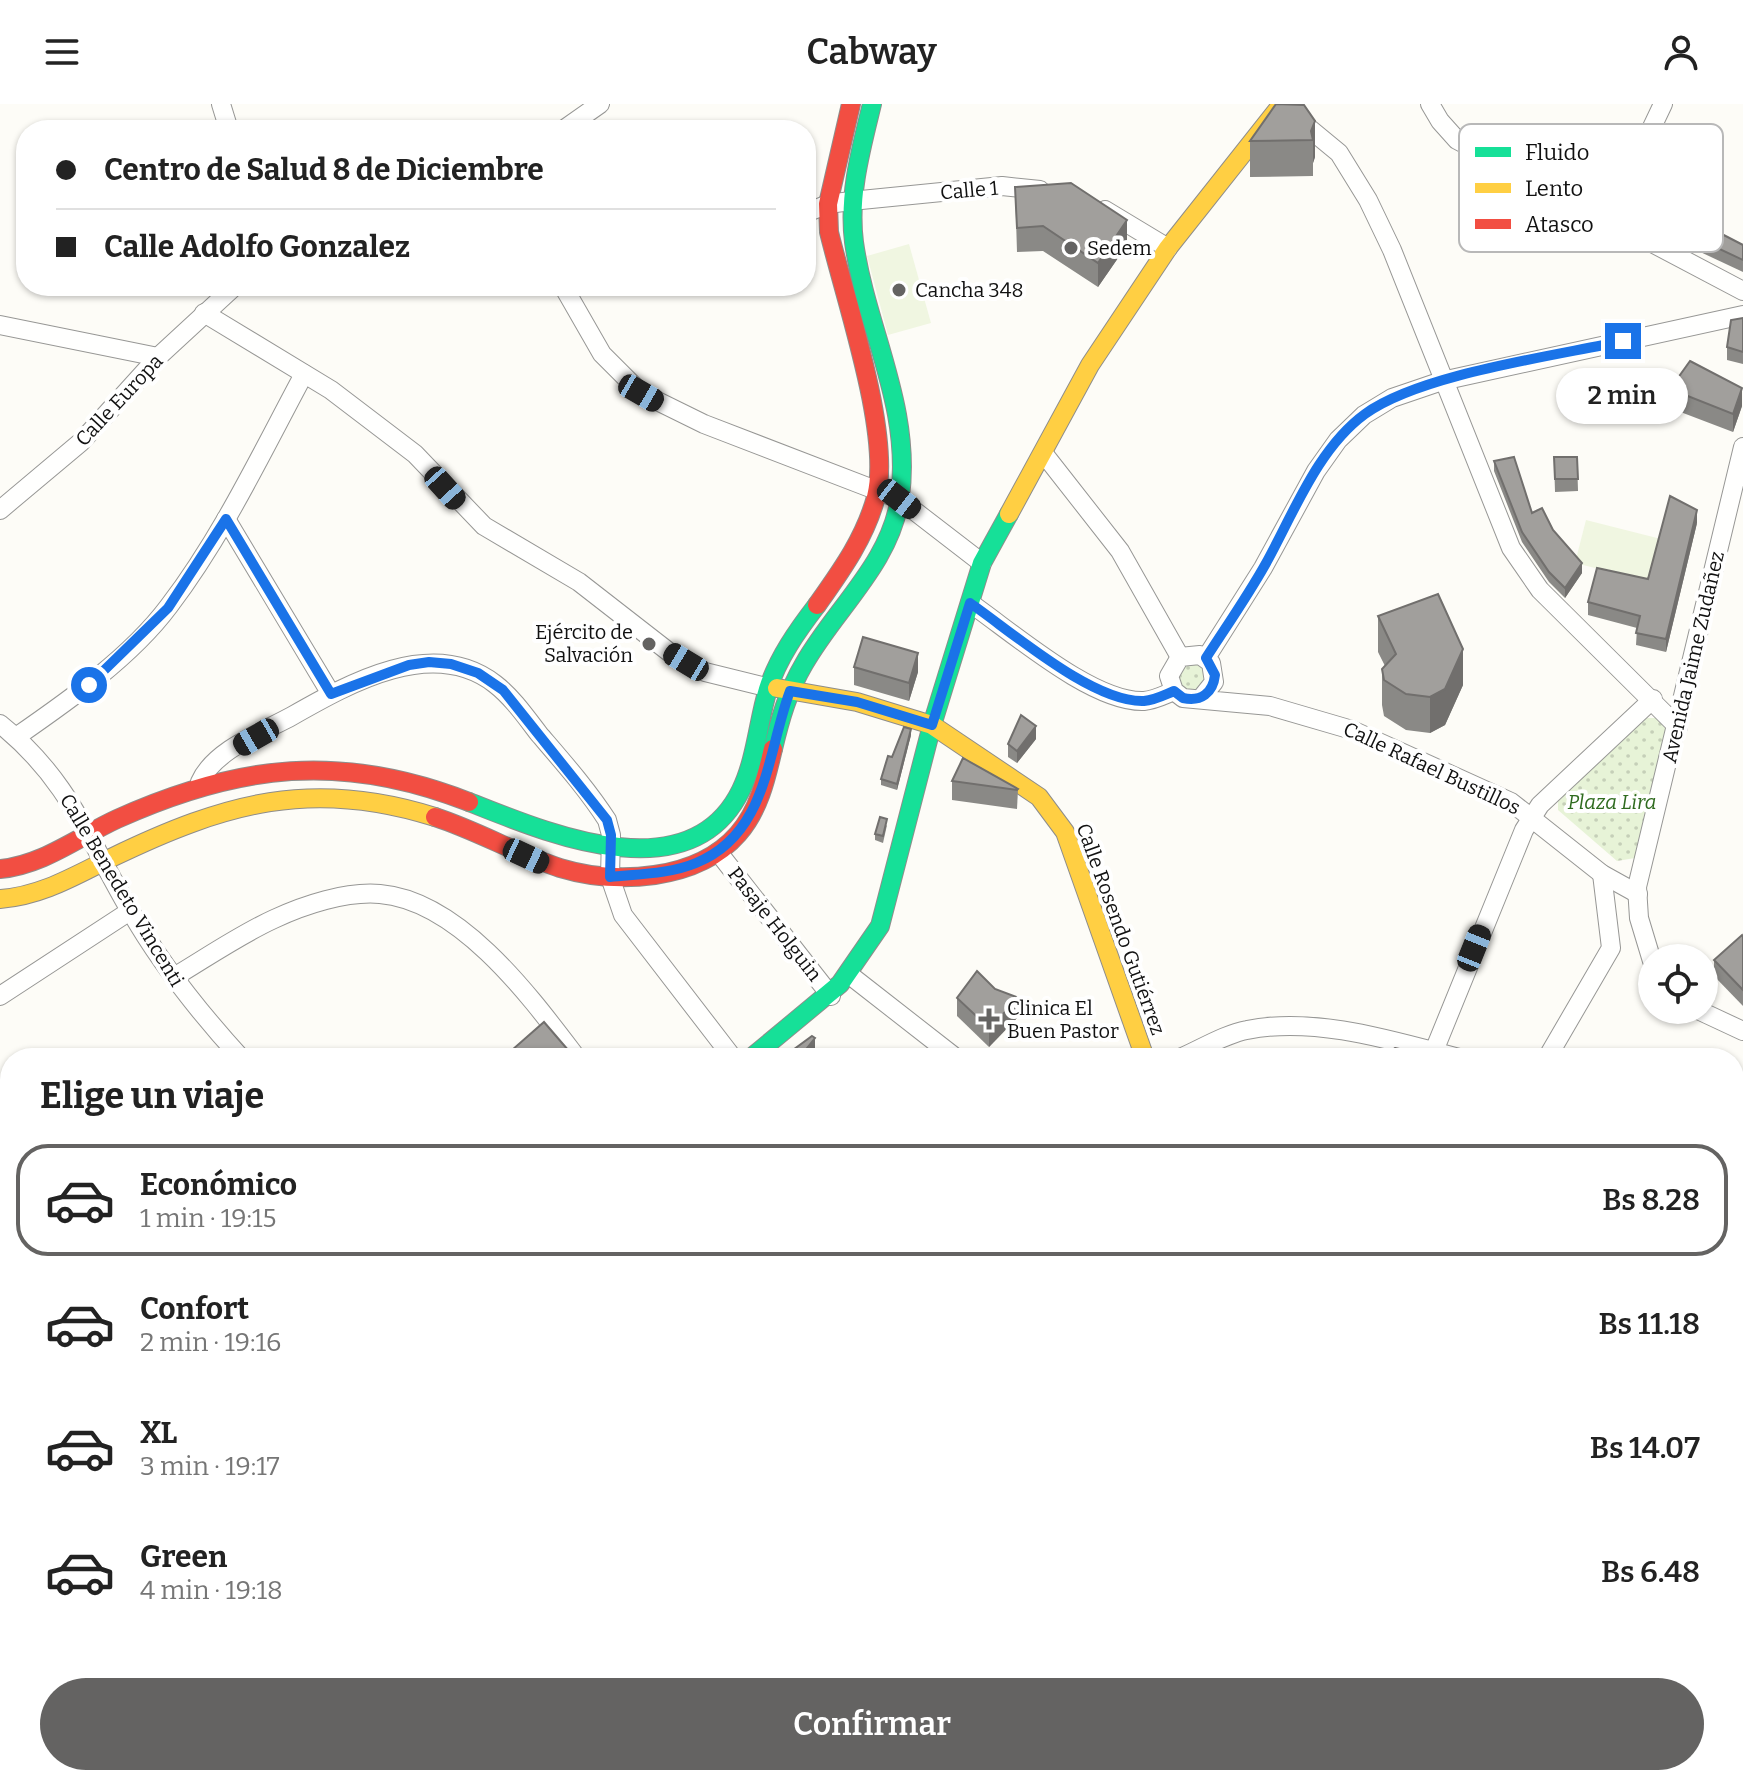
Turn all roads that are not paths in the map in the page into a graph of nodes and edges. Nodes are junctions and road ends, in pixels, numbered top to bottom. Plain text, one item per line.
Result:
1 (600, 104) edge
2 (851, 104) edge
3 (872, 104) edge
4 (1430, 104) edge
5 (1663, 104) edge
6 (1280, 105) edge
7 (577, 120) edge
8 (1654, 124) edge
9 (1459, 141) edge
10 (1053, 191) edge
11 (851, 201) junction
12 (1094, 203) edge
13 (828, 204) junction
14 (816, 209) edge
15 (1168, 248) junction
16 (1669, 252) edge
17 (1743, 291) edge
18 (224, 296) edge
19 (569, 296) edge
20 (204, 313) junction
21 (1743, 315) edge
22 (0, 325) edge
23 (158, 357) junction
24 (304, 374) junction
25 (1442, 381) junction
26 (1743, 447) edge
27 (1044, 454) junction
28 (878, 491) junction
29 (899, 499) junction
30 (0, 510) edge
31 (226, 519) junction
32 (982, 563) junction
33 (970, 603) junction
34 (1180, 657) junction
35 (1206, 658) junction
36 (766, 687) junction
37 (790, 691) junction
38 (1174, 691) junction
39 (331, 694) junction
40 (1202, 697) junction
41 (1653, 699) junction
42 (0, 724) edge
43 (932, 725) junction
44 (1678, 727) junction
45 (16, 737) junction
46 (200, 782) junction
47 (1532, 816) junction
48 (90, 832) junction
49 (611, 849) junction
50 (718, 852) junction
51 (106, 861) junction
52 (0, 869) edge
53 (1602, 874) junction
54 (610, 877) junction
55 (1638, 894) junction
56 (0, 899) edge
57 (130, 911) junction
58 (1646, 944) edge
59 (851, 976) junction
60 (174, 977) junction
61 (0, 996) edge
62 (831, 996) junction
63 (1718, 1020) edge
64 (1738, 1030) edge
65 (233, 1048) edge
66 (569, 1048) edge
67 (725, 1048) edge
68 (764, 1048) edge
69 (943, 1048) edge
70 (1141, 1048) edge
71 (1204, 1048) edge
72 (1420, 1048) edge
73 (1435, 1048) edge
74 (1553, 1048) edge

1 - 7 street
2 - 13 street
3 - 11 street
4 - 9 street
5 - 8 street
6 - 15 street
6 - 25 street
10 - 11 street, Calle 1
11 - 13 street, Calle 1
11 - 29 street
12 - 15 street
13 - 14 street, Calle 1
13 - 28 street
15 - 27 street
16 - 17 street
18 - 20 street, Calle Europa
19 - 28 street
20 - 23 street, Calle Europa
20 - 24 street, Calle Rosendo Gutiérrez
21 - 25 street
22 - 23 street
23 - 30 street, Calle Europa
24 - 31 street
24 - 36 street, Calle Rosendo Gutiérrez
25 - 35 street
25 - 41 street
26 - 44 street, Avenida Jaime Zudañez
27 - 32 street
27 - 34 street
28 - 29 street
28 - 36 street
29 - 32 street
29 - 37 street
31 - 39 street
31 - 45 street
32 - 33 street
33 - 38 street
33 - 43 street
34 - 35 street
34 - 38 street
35 - 40 street
36 - 37 street, Calle Rosendo Gutiérrez
36 - 49 street
37 - 43 street, Calle Rosendo Gutiérrez
37 - 50 street
38 - 40 street
39 - 46 street
39 - 49 street
40 - 47 street, Calle Rafael Bustillos
41 - 44 street
41 - 47 street
42 - 45 street, Calle Benedeto Vincenti
43 - 59 street
43 - 70 street, Calle Rosendo Gutiérrez
44 - 55 street, Avenida Jaime Zudañez
45 - 48 street, Calle Benedeto Vincenti
46 - 48 street
46 - 49 street
47 - 53 street, Calle Rafael Bustillos
47 - 73 street
48 - 51 street, Calle Benedeto Vincenti
48 - 52 street
49 - 54 street
50 - 54 street
50 - 62 street, Pasaje Holguin
51 - 54 street
51 - 56 street
51 - 57 street, Calle Benedeto Vincenti
53 - 55 street, Calle Rafael Bustillos
53 - 74 street
54 - 67 street
55 - 58 street, Avenida Jaime Zudañez
57 - 60 street, Calle Benedeto Vincenti
57 - 61 street
59 - 62 street
59 - 69 street, Pasaje Holguin
60 - 65 street, Calle Benedeto Vincenti
60 - 66 street
62 - 68 street
63 - 64 street
71 - 72 street

